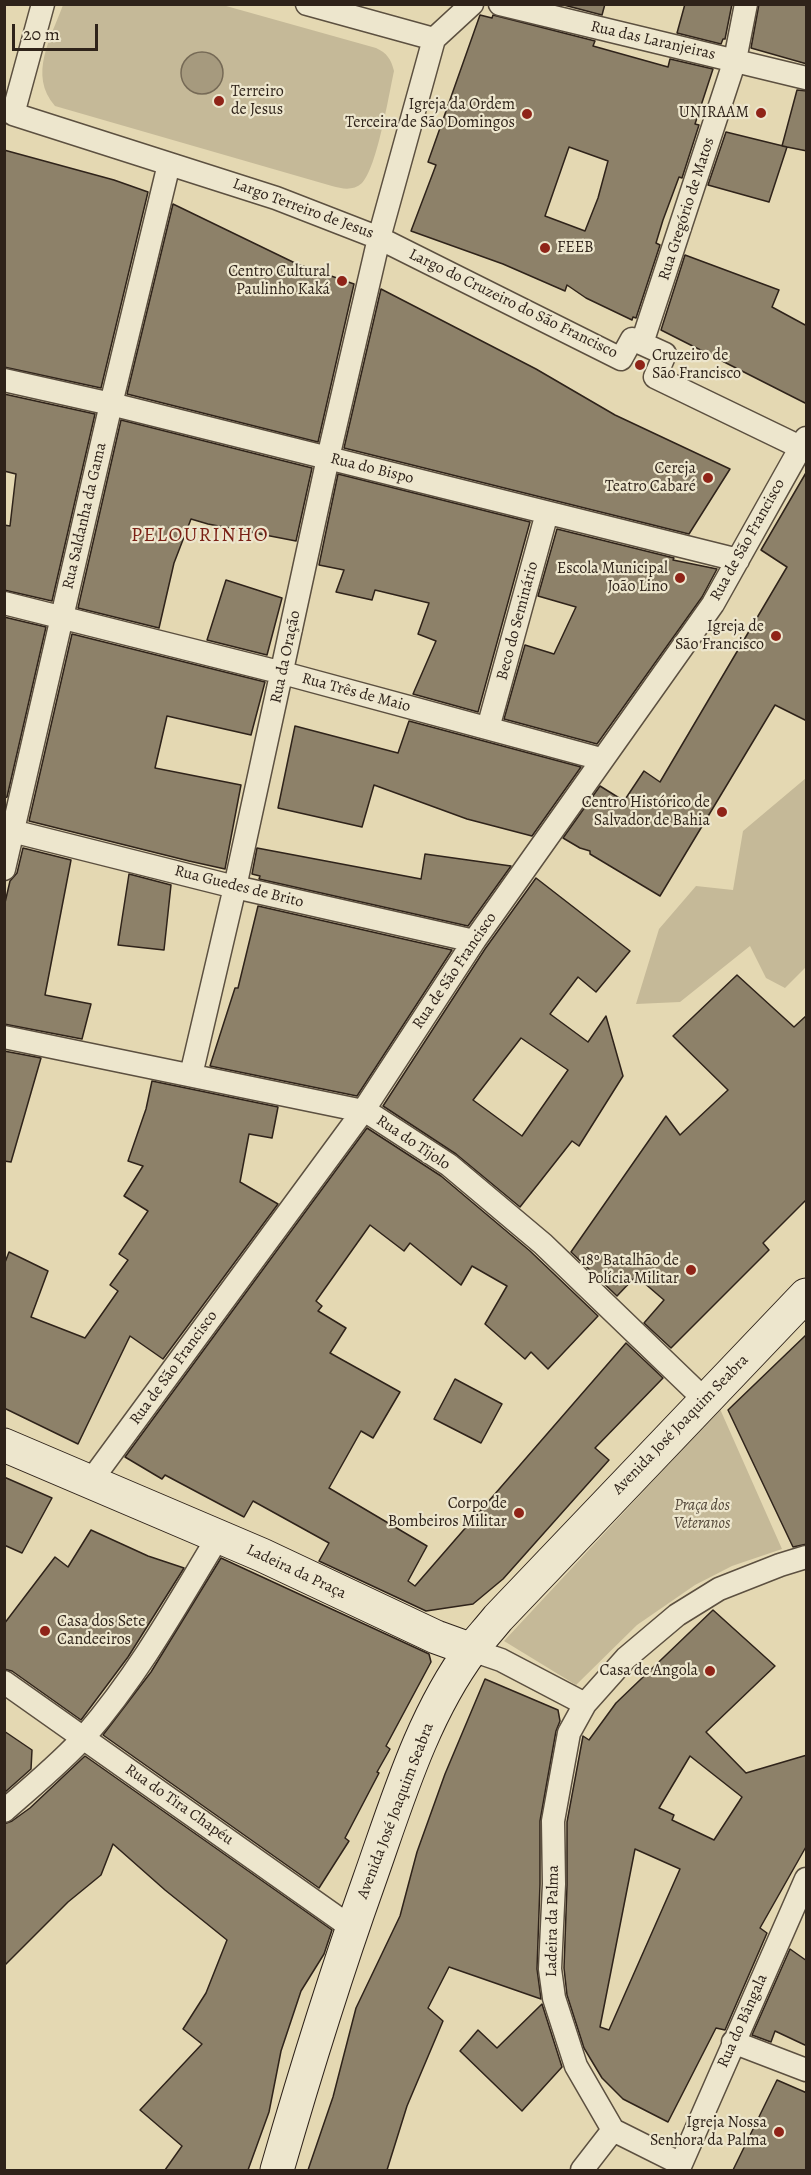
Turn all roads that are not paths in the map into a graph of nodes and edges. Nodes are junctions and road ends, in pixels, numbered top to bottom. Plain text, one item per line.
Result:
1 (43, 4) edge
2 (307, 4) edge
3 (472, 4) edge
4 (500, 4) edge
5 (746, 4) edge
6 (434, 39) junction
7 (735, 60) junction
8 (807, 78) edge
9 (9, 115) edge
10 (170, 164) junction
11 (379, 238) junction
12 (642, 343) junction
13 (4, 380) edge
14 (111, 404) junction
15 (803, 442) edge
16 (328, 458) junction
17 (548, 513) junction
18 (738, 560) junction
19 (4, 603) edge
20 (62, 618) junction
21 (283, 673) junction
22 (488, 728) junction
23 (601, 759) junction
24 (8, 830) edge
25 (4, 869) edge
26 (235, 886) junction
27 (474, 941) junction
28 (4, 1037) edge
29 (191, 1075) junction
30 (363, 1111) junction
31 (807, 1295) edge
32 (705, 1400) junction
33 (4, 1445) edge
34 (90, 1482) junction
35 (219, 1537) junction
36 (807, 1557) edge
37 (472, 1650) junction
38 (4, 1682) edge
39 (585, 1704) junction
40 (84, 1737) junction
41 (4, 1811) edge
42 (807, 1879) edge
43 (352, 1928) junction
44 (733, 2042) junction
45 (807, 2070) edge
46 (613, 2130) junction
47 (680, 2167) edge
48 (277, 2170) edge
49 (582, 2170) edge

1 - 9 street, Largo Terreiro de Jesus
2 - 6 street
3 - 6 street
4 - 7 street, Rua das Laranjeiras
5 - 7 street, Rua Gregório de Matos
6 - 11 street, Largo Terreiro de Jesus
7 - 8 street, Rua das Laranjeiras
7 - 12 street, Rua Gregório de Matos
9 - 10 street, Largo Terreiro de Jesus
10 - 11 street, Largo Terreiro de Jesus
10 - 14 street, Rua Saldanha da Gama
11 - 12 street, Largo do Cruzeiro do São Francisco
11 - 16 street, Rua da Oração
12 - 15 street, Largo do Cruzeiro do São Francisco
13 - 14 street, Rua do Bispo
14 - 16 street, Rua do Bispo
14 - 20 street, Rua Saldanha da Gama
15 - 18 street, Rua de São Francisco
16 - 17 street, Rua do Bispo
16 - 21 street, Rua da Oração
17 - 18 street, Rua do Bispo
17 - 22 street, Beco do Seminário
18 - 23 street, Rua de São Francisco
19 - 20 street, Rua Três de Maio
20 - 21 street, Rua Três de Maio
20 - 24 street, Rua Saldanha da Gama
21 - 22 street, Rua Três de Maio
21 - 26 street, Rua da Oração
22 - 23 street, Rua Três de Maio
23 - 27 street, Rua de São Francisco
24 - 25 street, Rua Saldanha da Gama
24 - 26 street, Rua Guedes de Brito
26 - 27 street, Rua Guedes de Brito
26 - 29 street, Rua da Oração
27 - 30 street, Rua de São Francisco
28 - 29 street, Rua do Tijolo
29 - 30 street, Rua do Tijolo
30 - 32 street, Rua do Tijolo
30 - 34 street, Rua de São Francisco
31 - 32 main road, Avenida José Joaquim Seabra
32 - 37 main road, Avenida José Joaquim Seabra
33 - 34 main road, Ladeira da Praça
34 - 35 main road, Ladeira da Praça
35 - 37 main road, Ladeira da Praça
35 - 40 street
36 - 39 street, Ladeira da Palma
37 - 39 street, Ladeira da Praça
37 - 43 main road, Avenida José Joaquim Seabra
38 - 40 street, Rua do Tira Chapéu
39 - 46 street, Ladeira da Palma
40 - 41 street
40 - 43 street, Rua do Tira Chapéu
42 - 44 street, Rua do Bângala
43 - 48 main road, Avenida José Joaquim Seabra
44 - 45 street
44 - 47 street, Rua do Bângala
46 - 47 street
46 - 49 street

